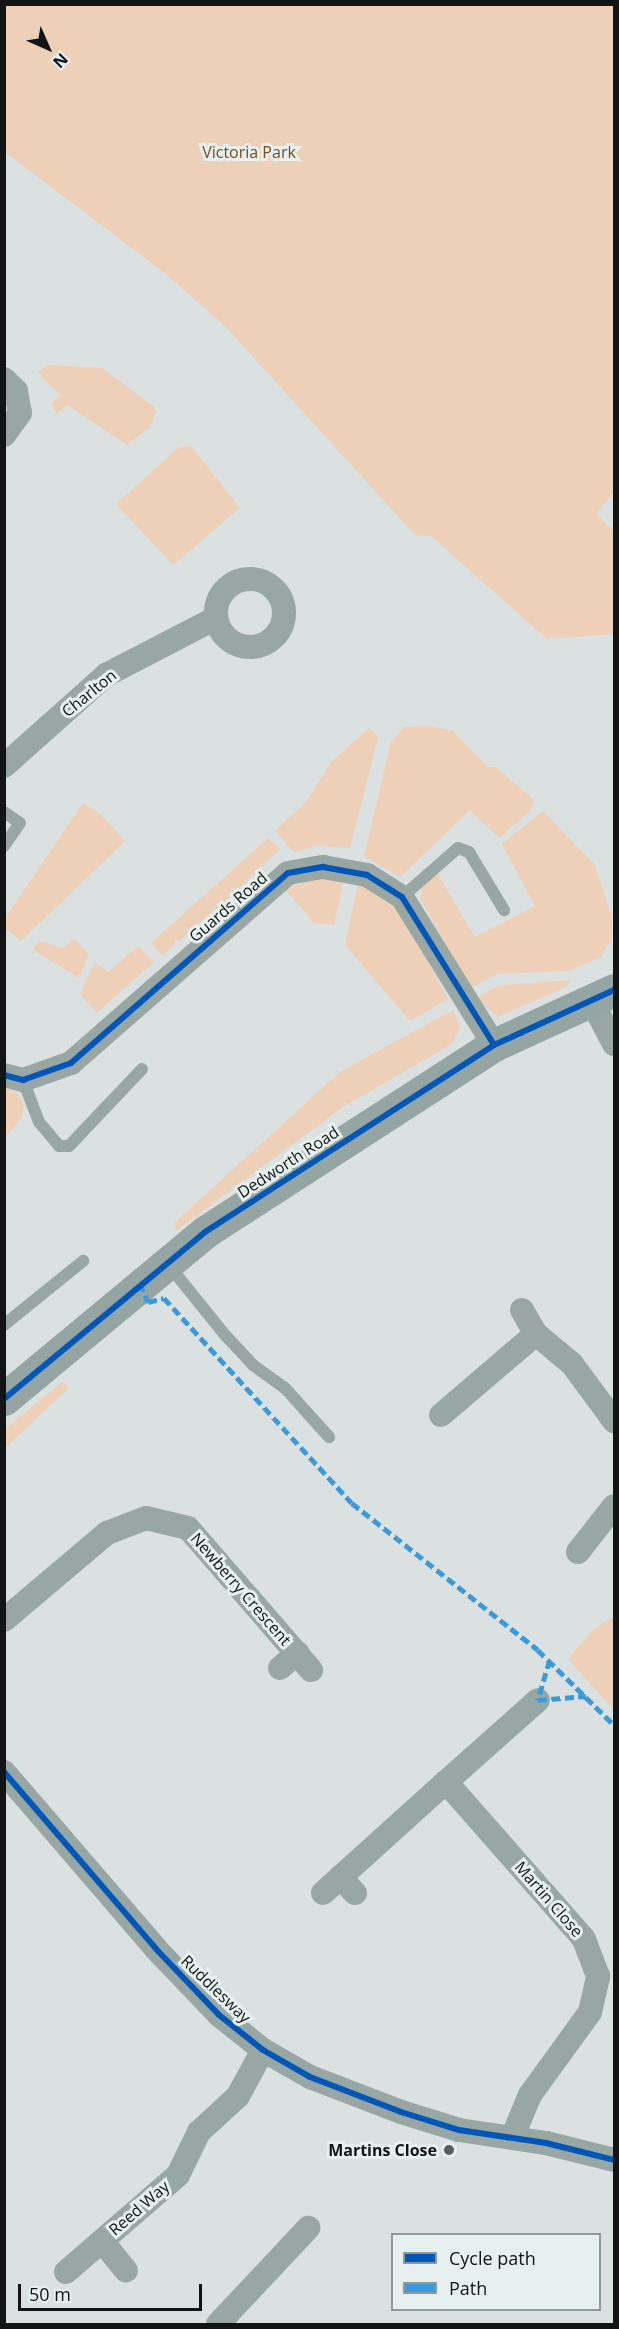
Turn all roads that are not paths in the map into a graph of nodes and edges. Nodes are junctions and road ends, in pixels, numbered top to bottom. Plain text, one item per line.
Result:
1 (4, 379) edge
2 (4, 435) edge
3 (216, 618) dead end
4 (4, 766) edge
5 (4, 812) edge
6 (4, 846) edge
7 (402, 897) junction
8 (504, 910) dead end
9 (603, 995) edge
10 (615, 1044) edge
11 (494, 1045) junction
12 (142, 1069) dead end
13 (14, 1077) edge
14 (83, 1261) dead end
15 (167, 1262) junction
16 (522, 1310) dead end
17 (4, 1325) edge
18 (536, 1334) junction
19 (4, 1399) edge
20 (441, 1415) dead end
21 (615, 1421) edge
22 (329, 1437) dead end
23 (615, 1506) edge
24 (578, 1552) dead end
25 (4, 1620) edge
26 (296, 1663) dead end
27 (538, 1700) dead end
28 (4, 1772) edge
29 (446, 1782) junction
30 (339, 1888) dead end
31 (263, 2050) junction
32 (512, 2138) junction
33 (615, 2160) edge
34 (308, 2228) dead end
35 (102, 2241) junction
36 (126, 2271) dead end
37 (66, 2272) dead end
38 (218, 2325) edge

1 - 2 street
3 - 4 street, Charlton
5 - 6 lane
7 - 8 lane
7 - 11 street, Guards Road
7 - 13 street, Guards Road
9 - 10 street
9 - 11 main road, Dedworth Road
11 - 15 main road, Dedworth Road
12 - 13 lane
14 - 17 lane
15 - 19 main road, Dedworth Road
15 - 22 lane
16 - 18 street
18 - 20 street
18 - 21 street
23 - 24 street
25 - 26 street, Newberry Crescent
27 - 29 street
28 - 31 street, Ruddlesway
29 - 30 street
29 - 32 street, Martin Close
31 - 32 street, Ruddlesway
31 - 35 street, Reed Way
32 - 33 street, Ruddlesway
34 - 38 street
35 - 36 street
35 - 37 street, Reed Way

